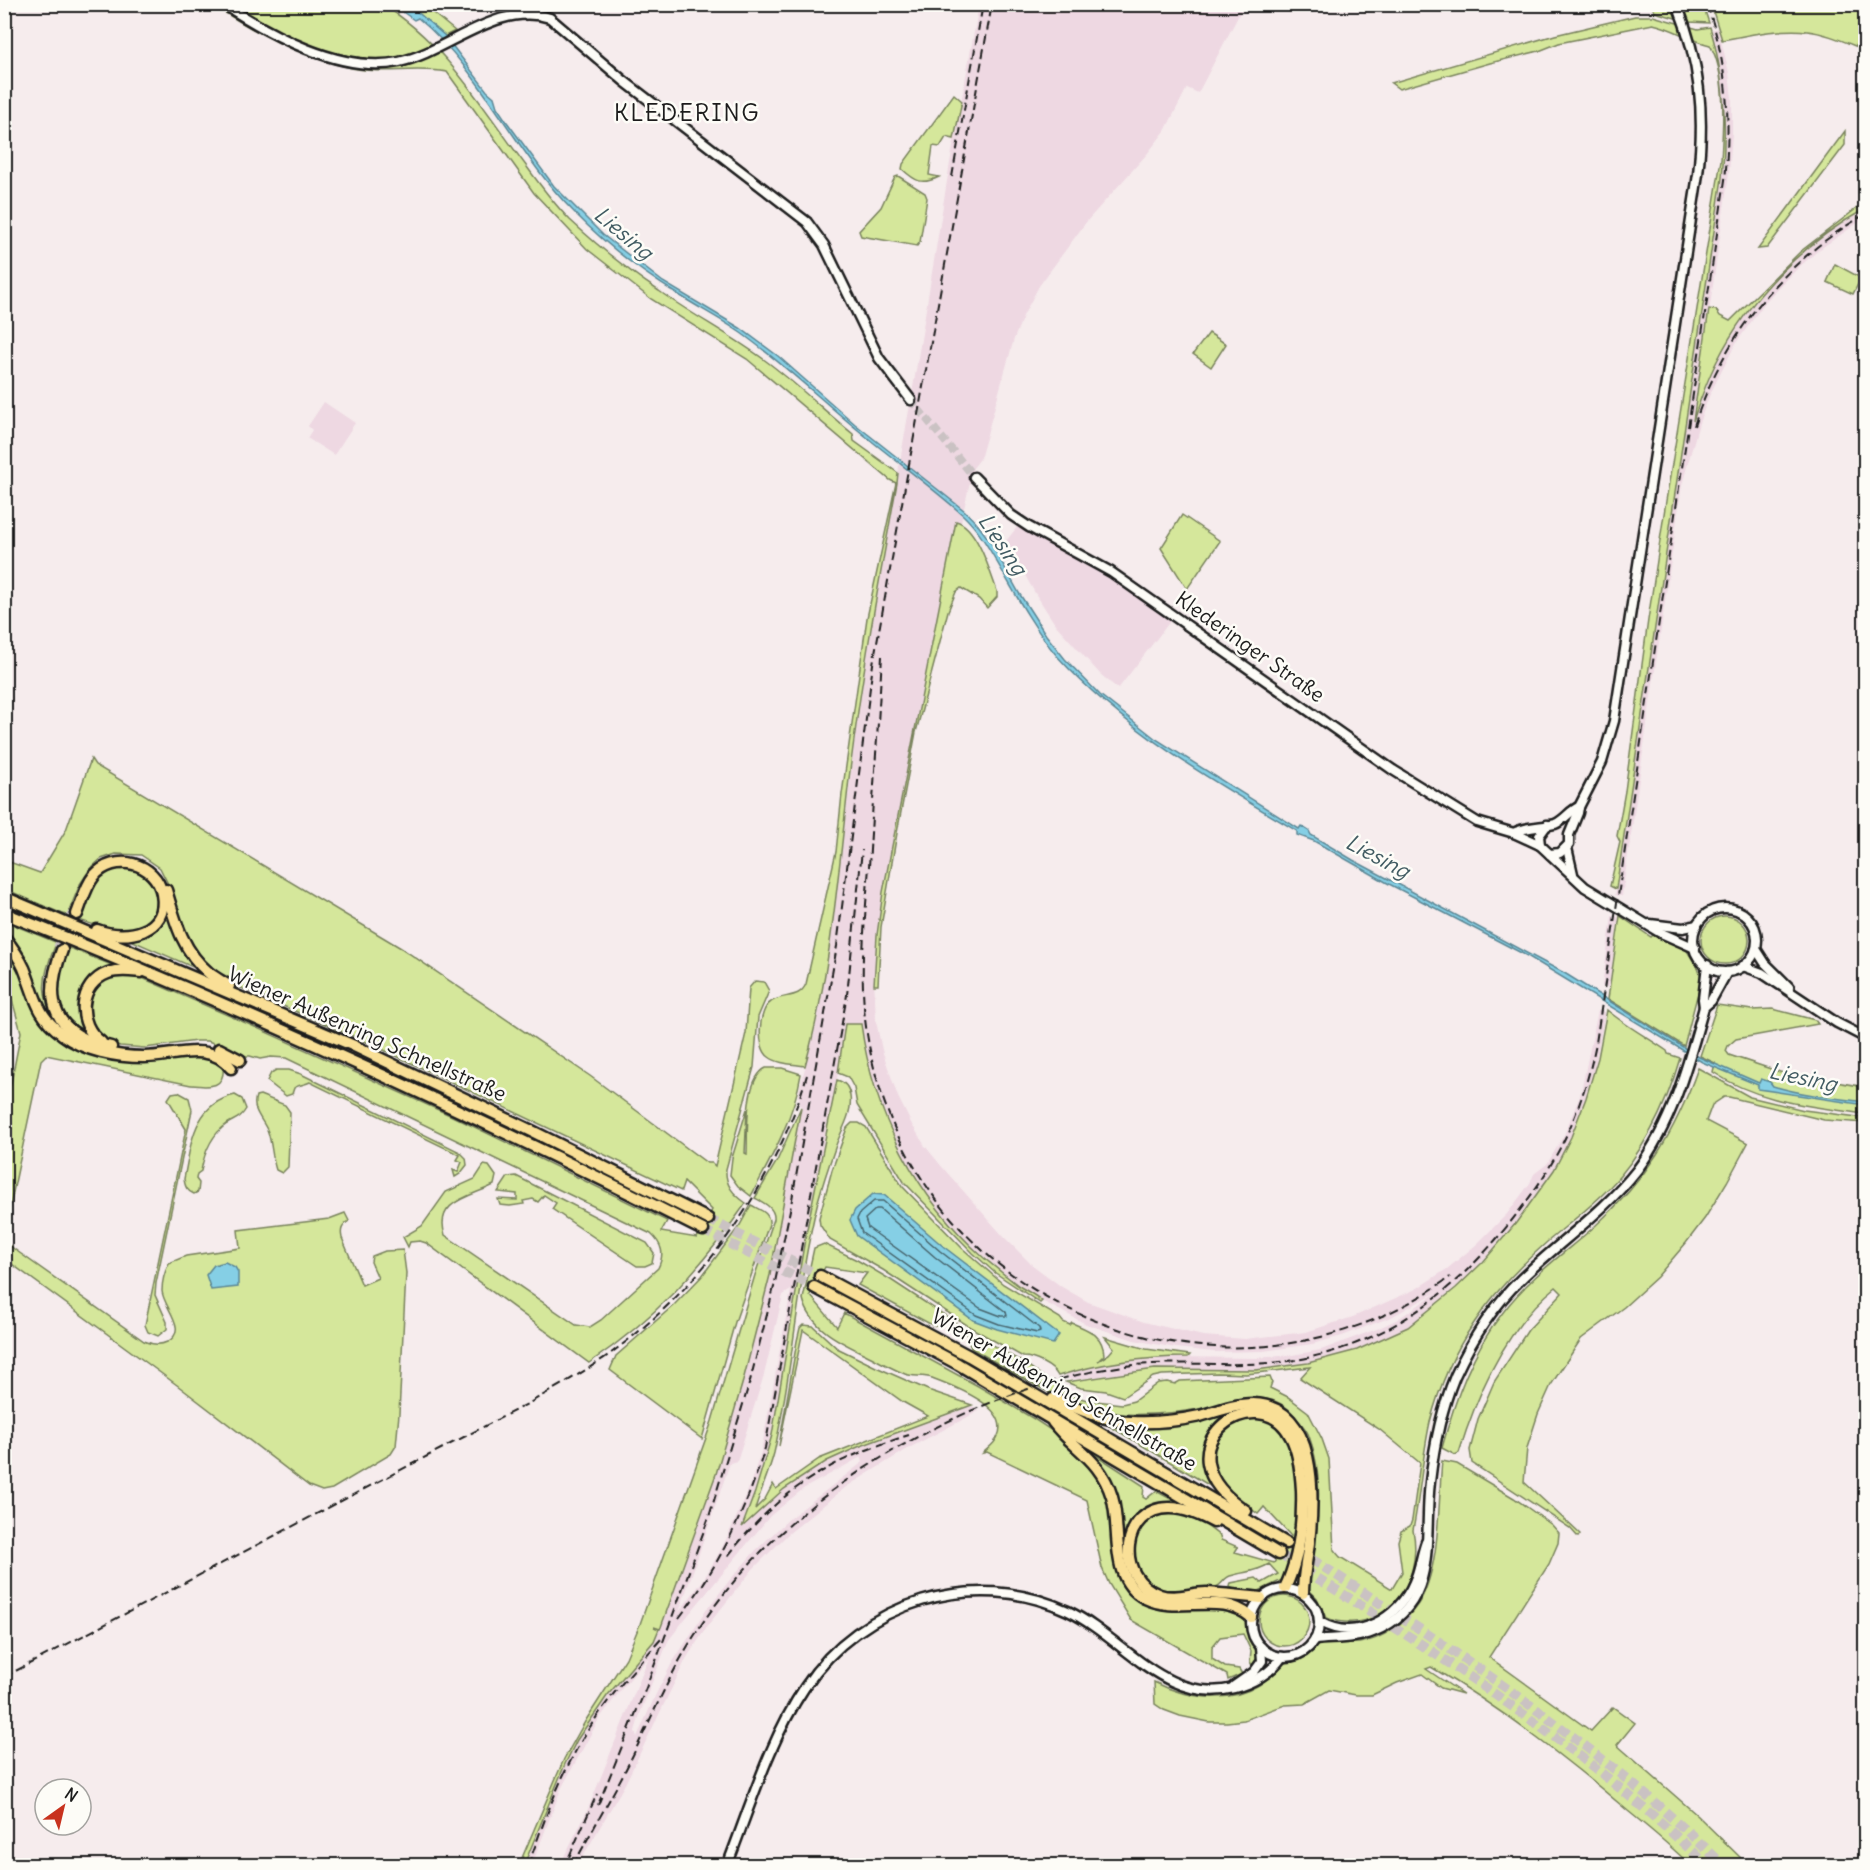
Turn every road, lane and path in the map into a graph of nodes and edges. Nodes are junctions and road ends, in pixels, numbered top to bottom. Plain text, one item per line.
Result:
1 (223, 4) edge
2 (1677, 4) edge
3 (911, 400) tunnel mouth
4 (974, 477) tunnel mouth
5 (1579, 807) junction
6 (1551, 824) junction
7 (1514, 833) junction
8 (1569, 835) junction
9 (1540, 846) junction
10 (1567, 848) junction
11 (1550, 854) junction
12 (1573, 874) junction
13 (4, 896) edge
14 (4, 913) edge
15 (1649, 924) junction
16 (1697, 926) junction
17 (4, 937) edge
18 (1695, 948) junction
19 (60, 949) tunnel mouth
20 (1756, 949) junction
21 (1707, 965) junction
22 (1743, 966) junction
23 (1727, 972) junction
24 (154, 973) junction
25 (1792, 993) junction
26 (246, 999) junction
27 (1704, 1007) junction
28 (1866, 1038) edge
29 (105, 1049) junction
30 (240, 1060) dead end
31 (231, 1068) dead end
32 (708, 1219) tunnel mouth
33 (703, 1230) tunnel mouth
34 (820, 1276) tunnel mouth
35 (814, 1287) tunnel mouth
36 (1041, 1397) junction
37 (1049, 1417) junction
38 (1238, 1529) junction
39 (1262, 1529) junction
40 (1426, 1540) junction
41 (1286, 1544) tunnel mouth
42 (1279, 1554) tunnel mouth
43 (1285, 1588) junction
44 (1303, 1593) junction
45 (1261, 1598) junction
46 (1251, 1617) junction
47 (1320, 1622) junction
48 (1315, 1640) junction
49 (1261, 1646) junction
50 (1282, 1657) junction
51 (1228, 1690) junction
52 (727, 1866) edge

1 - 3 main road
2 - 5 main road
4 - 7 main road, Klederinger Straße
5 - 6 main road
5 - 8 main road
6 - 7 main road
6 - 8 main road
6 - 9 main road
7 - 9 main road, Klederinger Straße
8 - 10 main road
9 - 11 main road
10 - 11 main road
10 - 12 main road
11 - 12 main road
12 - 15 main road
13 - 26 highway, Wiener Außenring Schnellstraße
13 - 26 highway
14 - 24 highway, Wiener Außenring Schnellstraße
15 - 16 main road
15 - 18 main road
16 - 18 main road
16 - 20 main road
17 - 29 highway
18 - 21 main road
19 - 29 highway
20 - 22 main road
20 - 25 main road
21 - 23 main road
21 - 27 main road
22 - 23 main road
22 - 25 main road
23 - 27 main road
24 - 29 highway
24 - 33 highway, Wiener Außenring Schnellstraße
25 - 28 main road
26 - 32 highway, Wiener Außenring Schnellstraße
27 - 40 main road
29 - 30 highway
29 - 31 highway
34 - 36 highway, Wiener Außenring Schnellstraße
35 - 37 highway, Wiener Außenring Schnellstraße
36 - 39 highway, Wiener Außenring Schnellstraße
36 - 44 highway
37 - 38 highway, Wiener Außenring Schnellstraße
37 - 46 highway
38 - 42 highway, Wiener Außenring Schnellstraße
38 - 45 highway
39 - 41 highway, Wiener Außenring Schnellstraße
39 - 43 highway
40 - 47 main road
40 - 48 main road
43 - 44 main road
43 - 45 main road
44 - 47 main road
45 - 46 main road
46 - 49 main road
47 - 48 main road
48 - 50 main road
49 - 50 main road
49 - 51 main road
50 - 51 main road
51 - 52 main road

